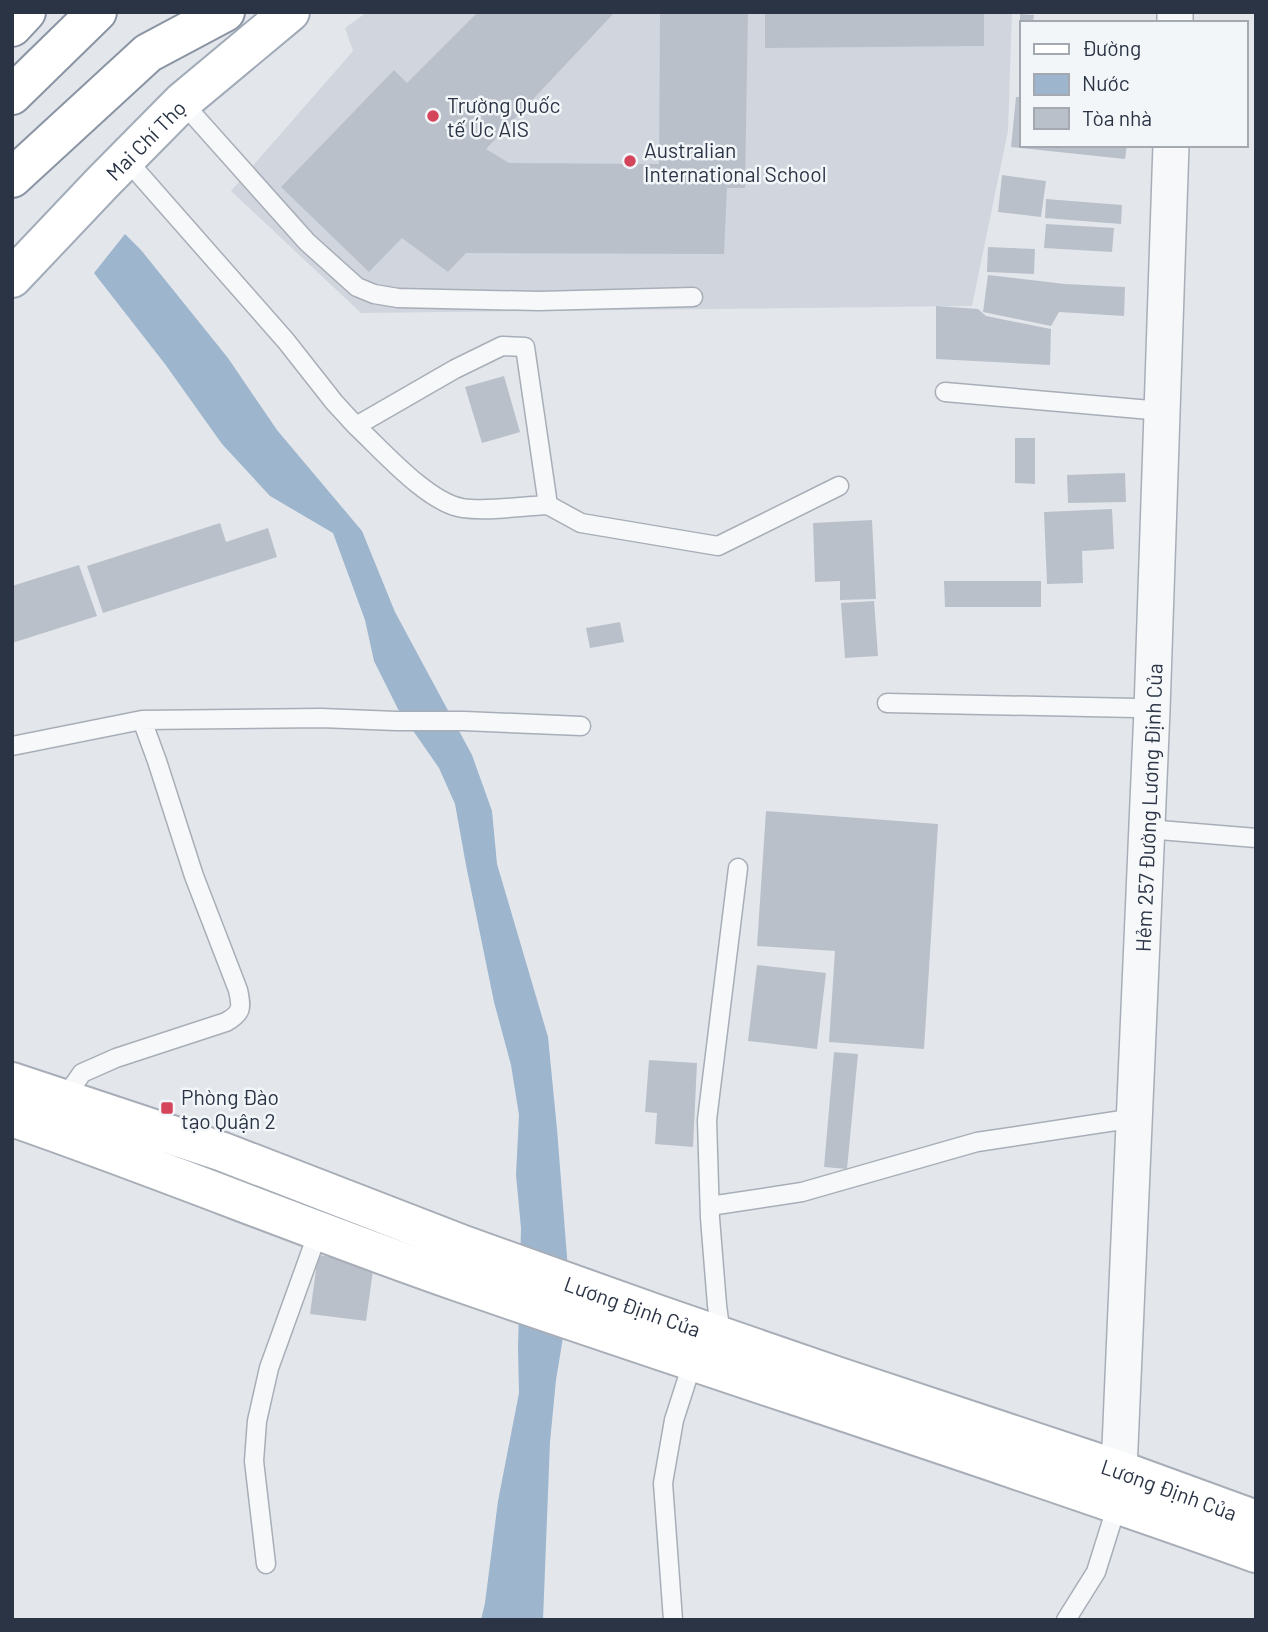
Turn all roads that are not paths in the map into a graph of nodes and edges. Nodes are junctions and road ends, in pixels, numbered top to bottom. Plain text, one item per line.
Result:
1 (26, 12) edge
2 (97, 12) edge
3 (181, 12) edge
4 (225, 12) edge
5 (290, 12) edge
6 (12, 27) edge
7 (148, 53) junction
8 (12, 95) edge
9 (182, 102) junction
10 (1171, 147) edge
11 (127, 159) junction
12 (12, 178) edge
13 (12, 278) edge
14 (693, 298) dead end
15 (945, 391) dead end
16 (1162, 411) junction
17 (356, 426) junction
18 (839, 486) dead end
19 (548, 505) junction
20 (887, 703) dead end
21 (1144, 709) junction
22 (142, 720) junction
23 (581, 726) dead end
24 (12, 746) edge
25 (1147, 829) junction
26 (1256, 838) edge
27 (738, 868) dead end
28 (12, 1082) edge
29 (63, 1100) junction
30 (12, 1117) edge
31 (1135, 1118) junction
32 (710, 1206) junction
33 (317, 1232) junction
34 (461, 1264) junction
35 (654, 1331) junction
36 (721, 1336) junction
37 (693, 1361) junction
38 (1118, 1488) junction
39 (1255, 1541) edge
40 (266, 1564) dead end
41 (673, 1620) edge
42 (1066, 1620) edge

1 - 6 main road
2 - 8 main road
3 - 7 main road
4 - 7 main road
5 - 9 main road, Mai Chí Thọ
7 - 12 main road
9 - 11 main road, Mai Chí Thọ
9 - 14 lane
10 - 16 street, Hẻm 257 Đường Lương Định Của
11 - 13 main road, Mai Chí Thọ
11 - 17 lane
15 - 16 lane
16 - 21 street, Hẻm 257 Đường Lương Định Của
17 - 19 lane
17 - 19 lane
18 - 19 lane
20 - 21 lane
21 - 25 street, Hẻm 257 Đường Lương Định Của
22 - 23 lane
22 - 24 lane
22 - 29 lane
25 - 26 lane
25 - 31 street, Hẻm 257 Đường Lương Định Của
27 - 32 lane
28 - 29 main road, Lương Định Của
29 - 34 main road, Lương Định Của
30 - 33 main road, Lương Định Của
31 - 32 lane
31 - 38 street, Hẻm 257 Đường Lương Định Của
32 - 36 lane
33 - 34 main road, Lương Định Của
33 - 40 lane
34 - 35 main road, Lương Định Của
35 - 36 main road, Lương Định Của
35 - 37 main road, Lương Định Của
36 - 38 main road, Lương Định Của
37 - 38 main road, Lương Định Của
37 - 41 lane
38 - 39 main road, Lương Định Của
38 - 42 lane

